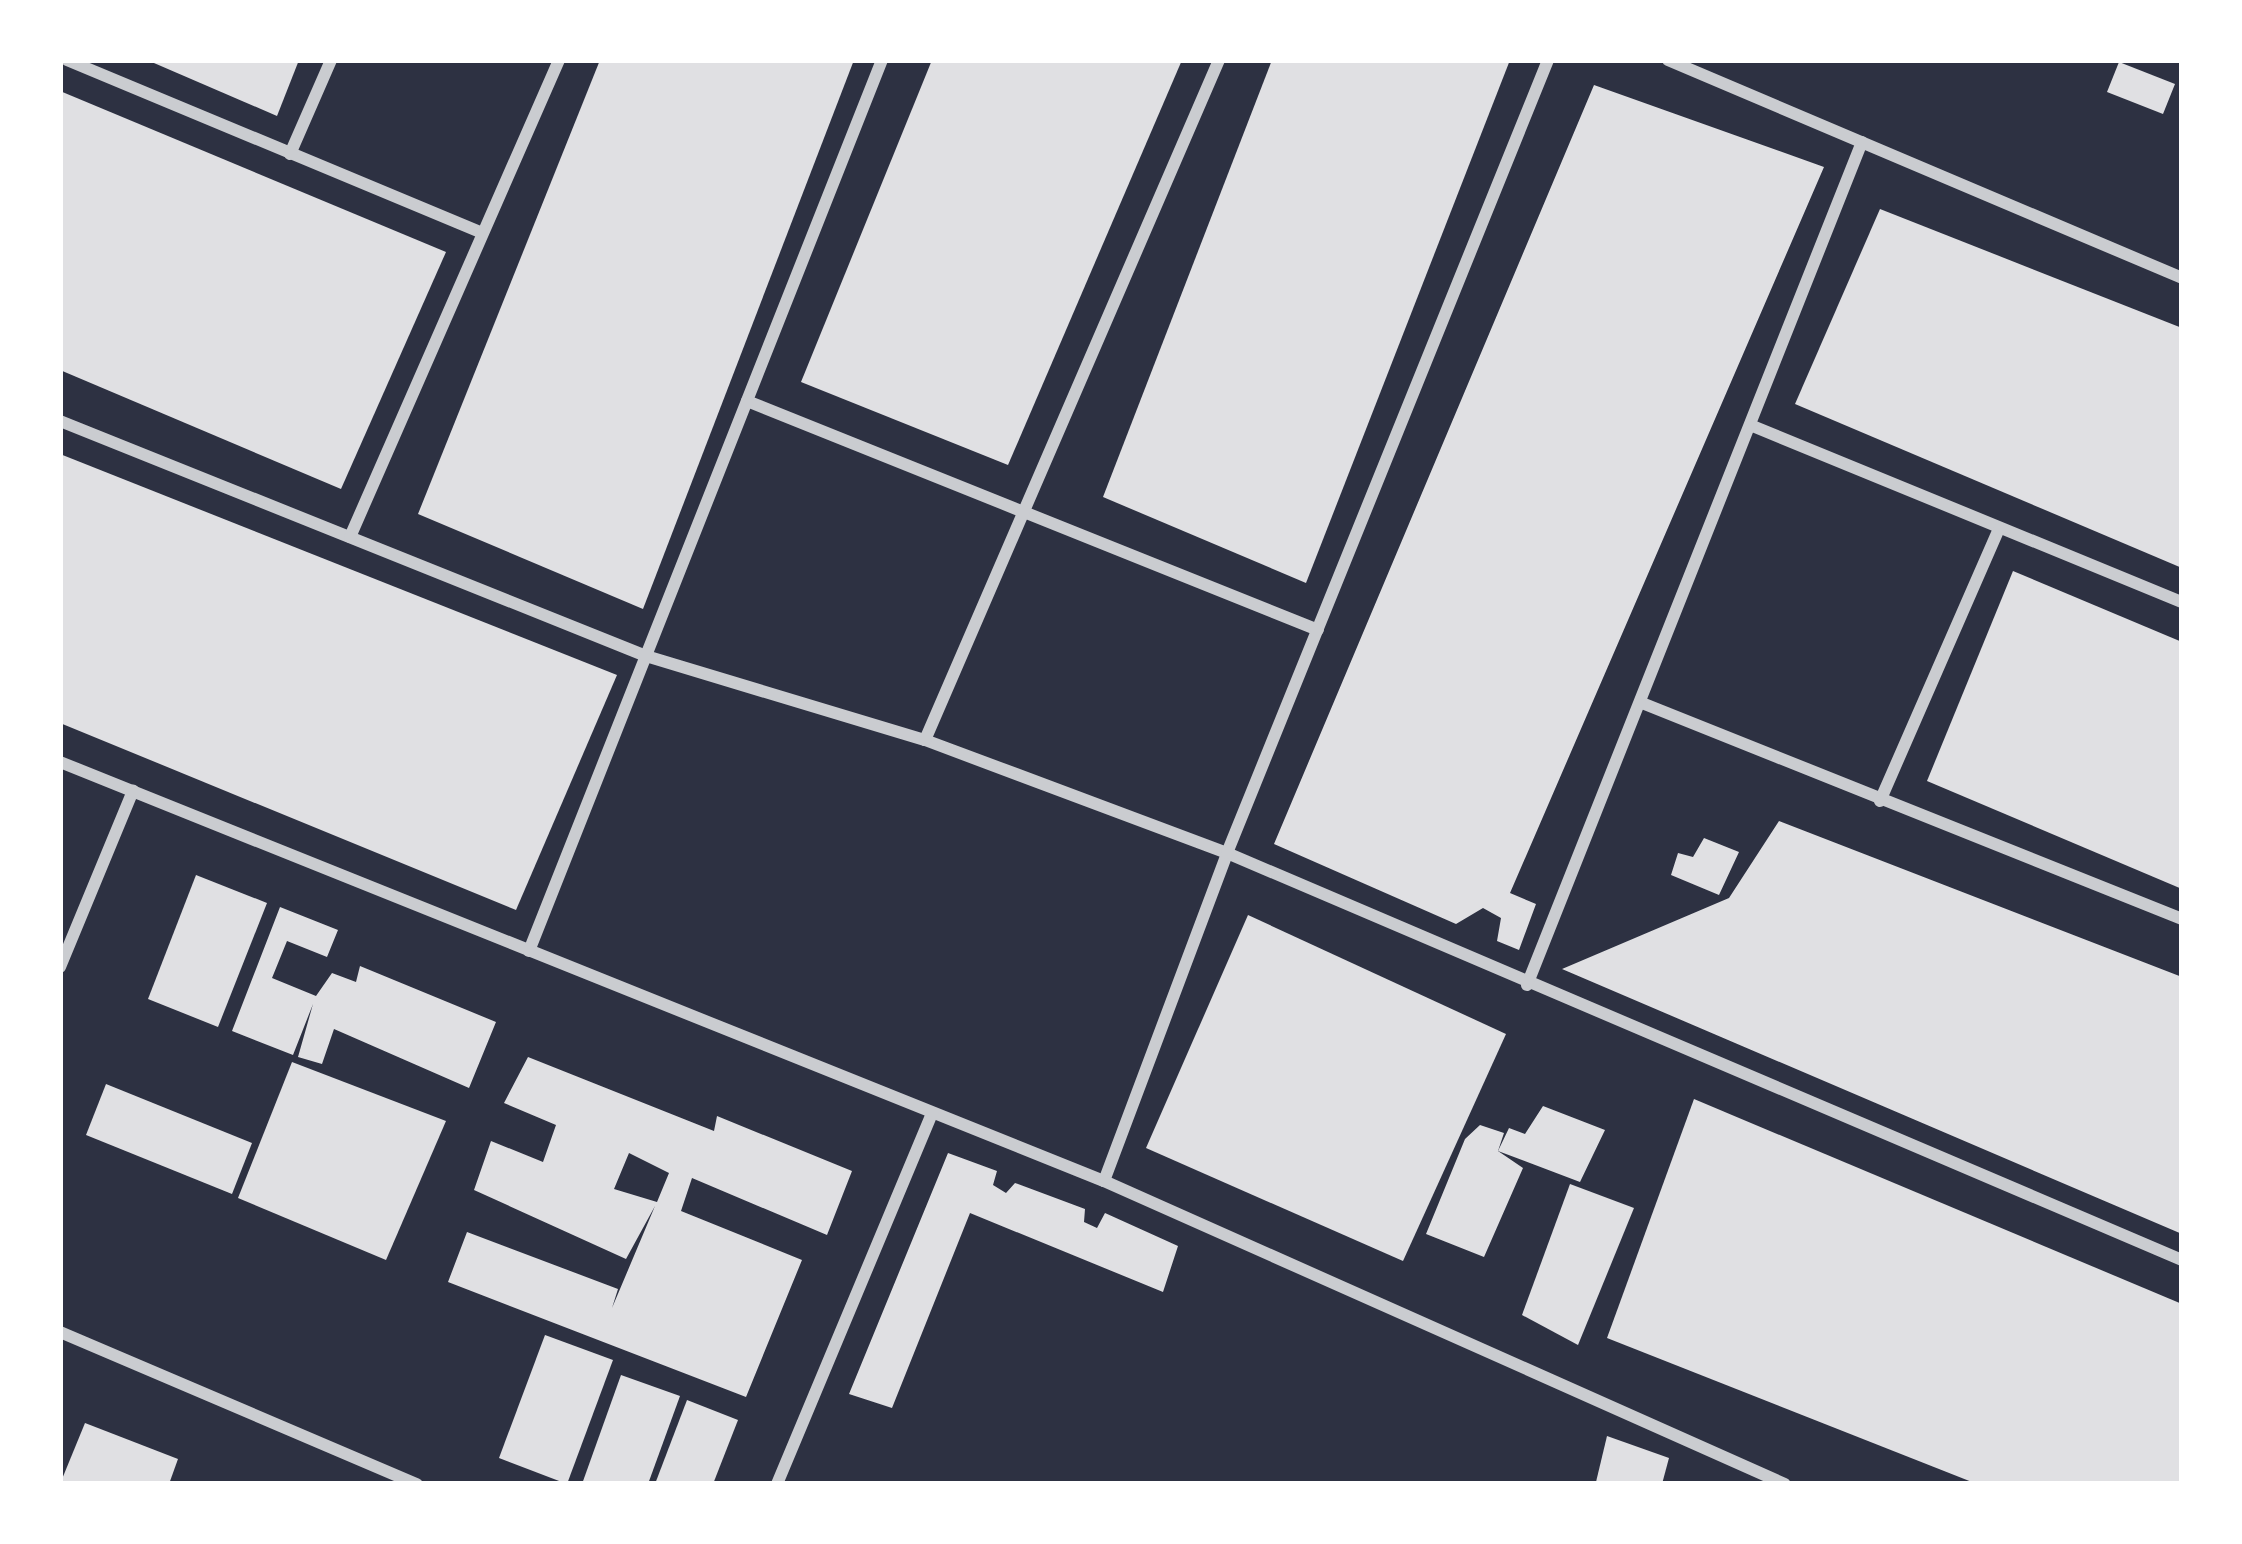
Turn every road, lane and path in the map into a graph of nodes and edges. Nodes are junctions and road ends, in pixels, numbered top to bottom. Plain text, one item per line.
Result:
1 (67, 60) edge
2 (331, 60) edge
3 (559, 60) edge
4 (882, 60) edge
5 (1219, 60) edge
6 (1548, 60) edge
7 (1668, 60) edge
8 (1862, 142) junction
9 (290, 154) junction
10 (482, 233) junction
11 (2182, 278) edge
12 (747, 401) junction
13 (60, 422) edge
14 (1755, 427) junction
15 (1024, 512) junction
16 (1999, 529) junction
17 (350, 538) junction
18 (2182, 602) edge
19 (1318, 630) junction
20 (646, 656) junction
21 (1642, 704) junction
22 (925, 740) junction
23 (60, 761) edge
24 (133, 791) junction
25 (1880, 801) junction
26 (1227, 854) junction
27 (2182, 919) edge
28 (529, 951) junction
29 (60, 967) edge
30 (1527, 986) junction
31 (932, 1113) junction
32 (1104, 1181) junction
33 (2182, 1260) edge
34 (60, 1332) edge
35 (416, 1484) edge
36 (777, 1484) edge
37 (1785, 1484) edge

1 - 9 street
2 - 9 street
3 - 10 street
4 - 12 street
5 - 15 street
6 - 19 street
7 - 8 street
8 - 11 street
8 - 14 street
9 - 10 street
10 - 17 street
12 - 15 street
12 - 20 street
13 - 17 street
14 - 16 street
14 - 21 street
15 - 19 street
15 - 22 street
16 - 18 street
16 - 25 street
17 - 20 street
19 - 26 street
20 - 22 street
20 - 28 street
21 - 25 street
21 - 30 street
22 - 26 street
23 - 24 street
24 - 28 street
24 - 29 street
25 - 27 street
26 - 30 street
26 - 32 street
28 - 31 street
30 - 33 street
31 - 32 street
31 - 36 street
32 - 37 street
34 - 35 street

